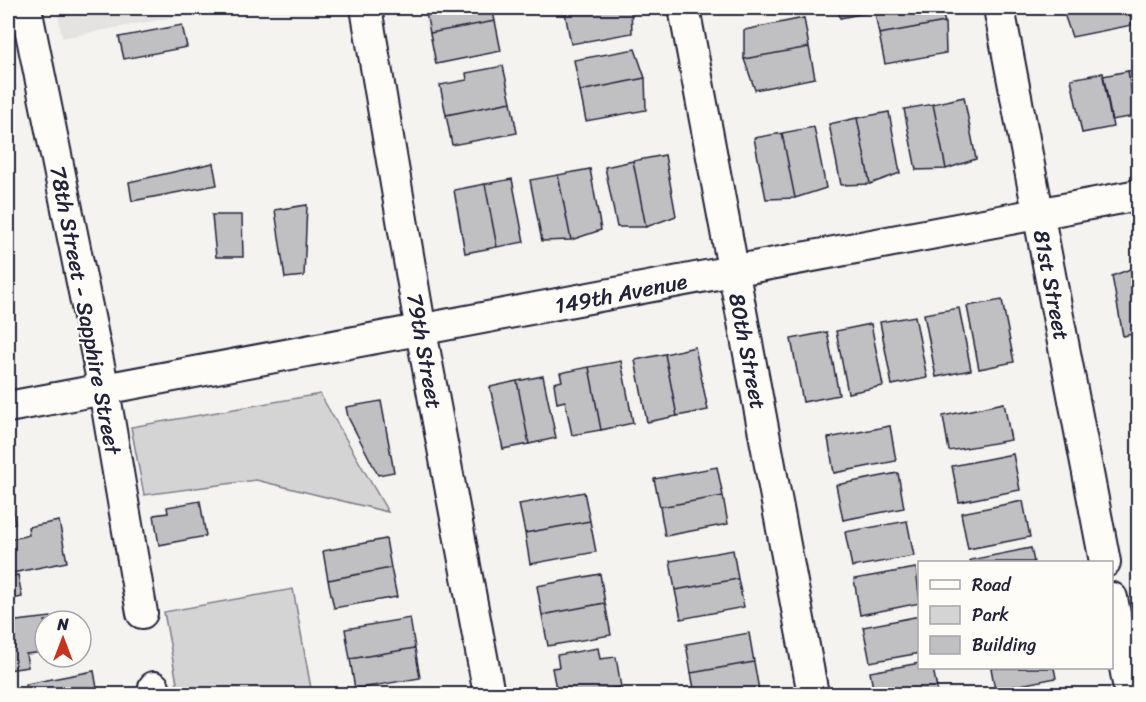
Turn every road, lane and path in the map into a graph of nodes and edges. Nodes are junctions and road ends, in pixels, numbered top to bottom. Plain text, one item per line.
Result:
1 (26, 8) edge
2 (366, 8) edge
3 (684, 8) edge
4 (999, 8) edge
5 (1138, 195) edge
6 (1038, 214) junction
7 (733, 271) junction
8 (421, 331) junction
9 (104, 390) junction
10 (8, 407) edge
11 (1105, 561) edge
12 (1113, 603) edge
13 (142, 613) dead end
14 (489, 694) edge
15 (813, 694) edge
16 (1130, 694) edge

1 - 9 street, 78th Street - Sapphire Street
2 - 8 street, 79th Street
3 - 7 street, 80th Street
4 - 6 street, 81st Street
5 - 6 street, 149th Avenue
6 - 7 street, 149th Avenue
6 - 11 street, 81st Street
7 - 8 street, 149th Avenue
7 - 15 street, 80th Street
8 - 9 street, 149th Avenue
8 - 14 street, 79th Street
9 - 10 street, 149th Avenue
9 - 13 street, 78th Street - Sapphire Street
12 - 16 street

